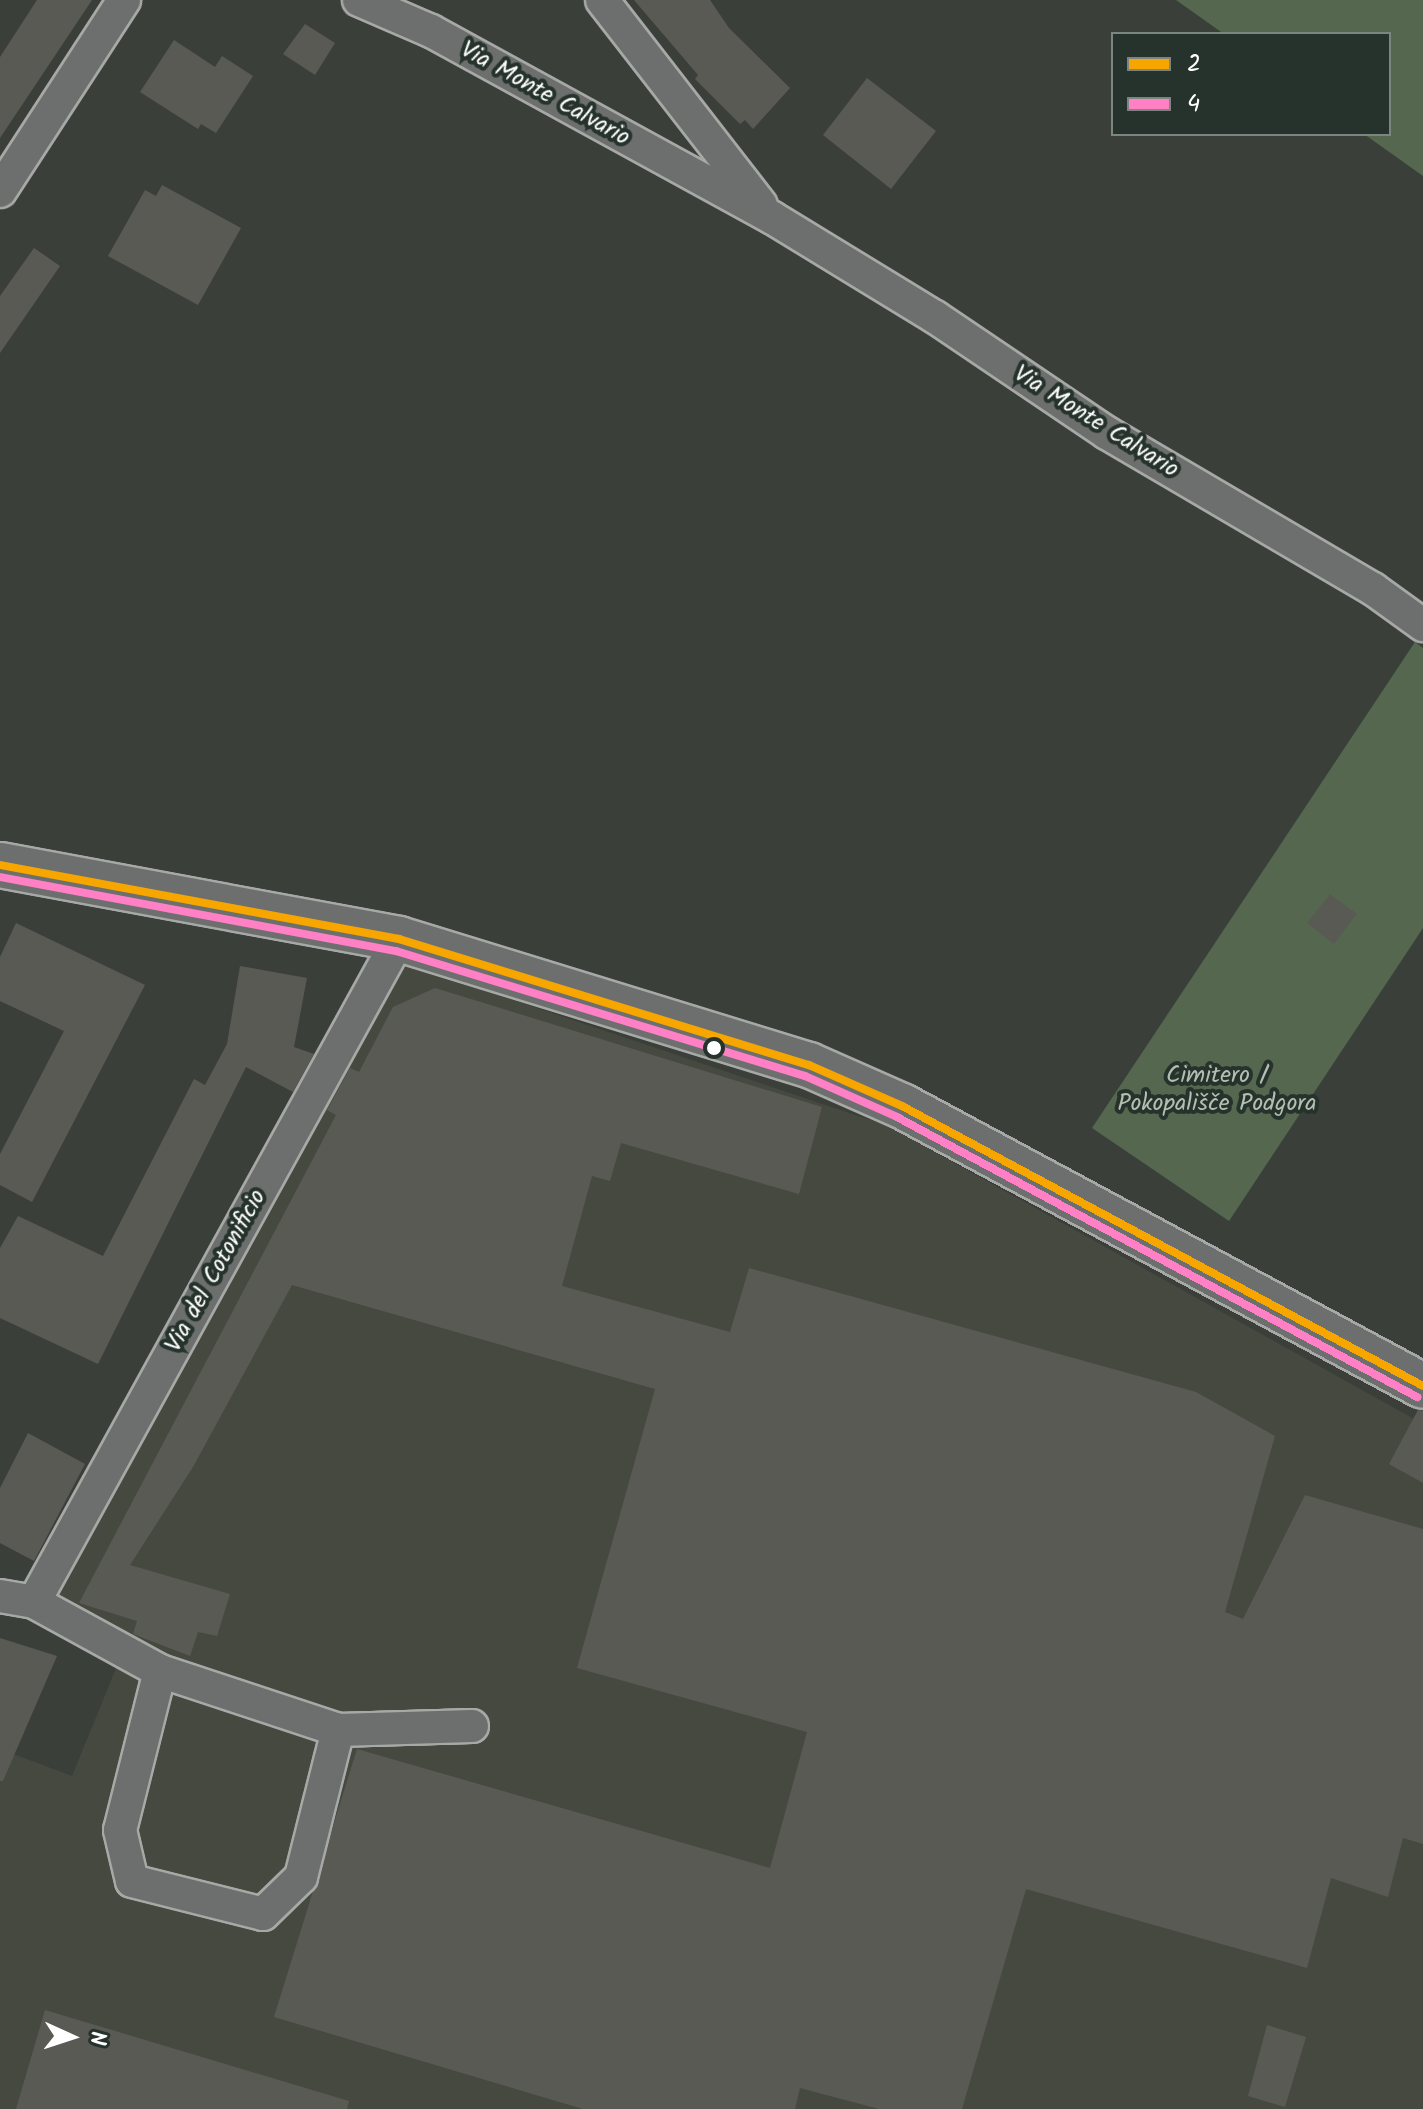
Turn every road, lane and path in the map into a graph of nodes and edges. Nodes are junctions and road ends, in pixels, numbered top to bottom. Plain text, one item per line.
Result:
1 (124, 0) edge
2 (359, 0) edge
3 (602, 0) edge
4 (0, 191) edge
5 (771, 217) junction
6 (1423, 625) edge
7 (0, 865) edge
8 (399, 939) junction
9 (1423, 1386) edge
10 (0, 1596) edge
11 (34, 1602) junction
12 (160, 1671) junction
13 (472, 1726) dead end
14 (338, 1730) junction

1 - 4 street
2 - 5 street, Via Monte Calvario
3 - 5 street, Via Monte Calvario
5 - 6 street, Via Monte Calvario
7 - 8 main road
8 - 9 main road
8 - 11 street, Via del Cotonificio
10 - 11 street
11 - 12 street
12 - 14 street
12 - 14 street
13 - 14 street

